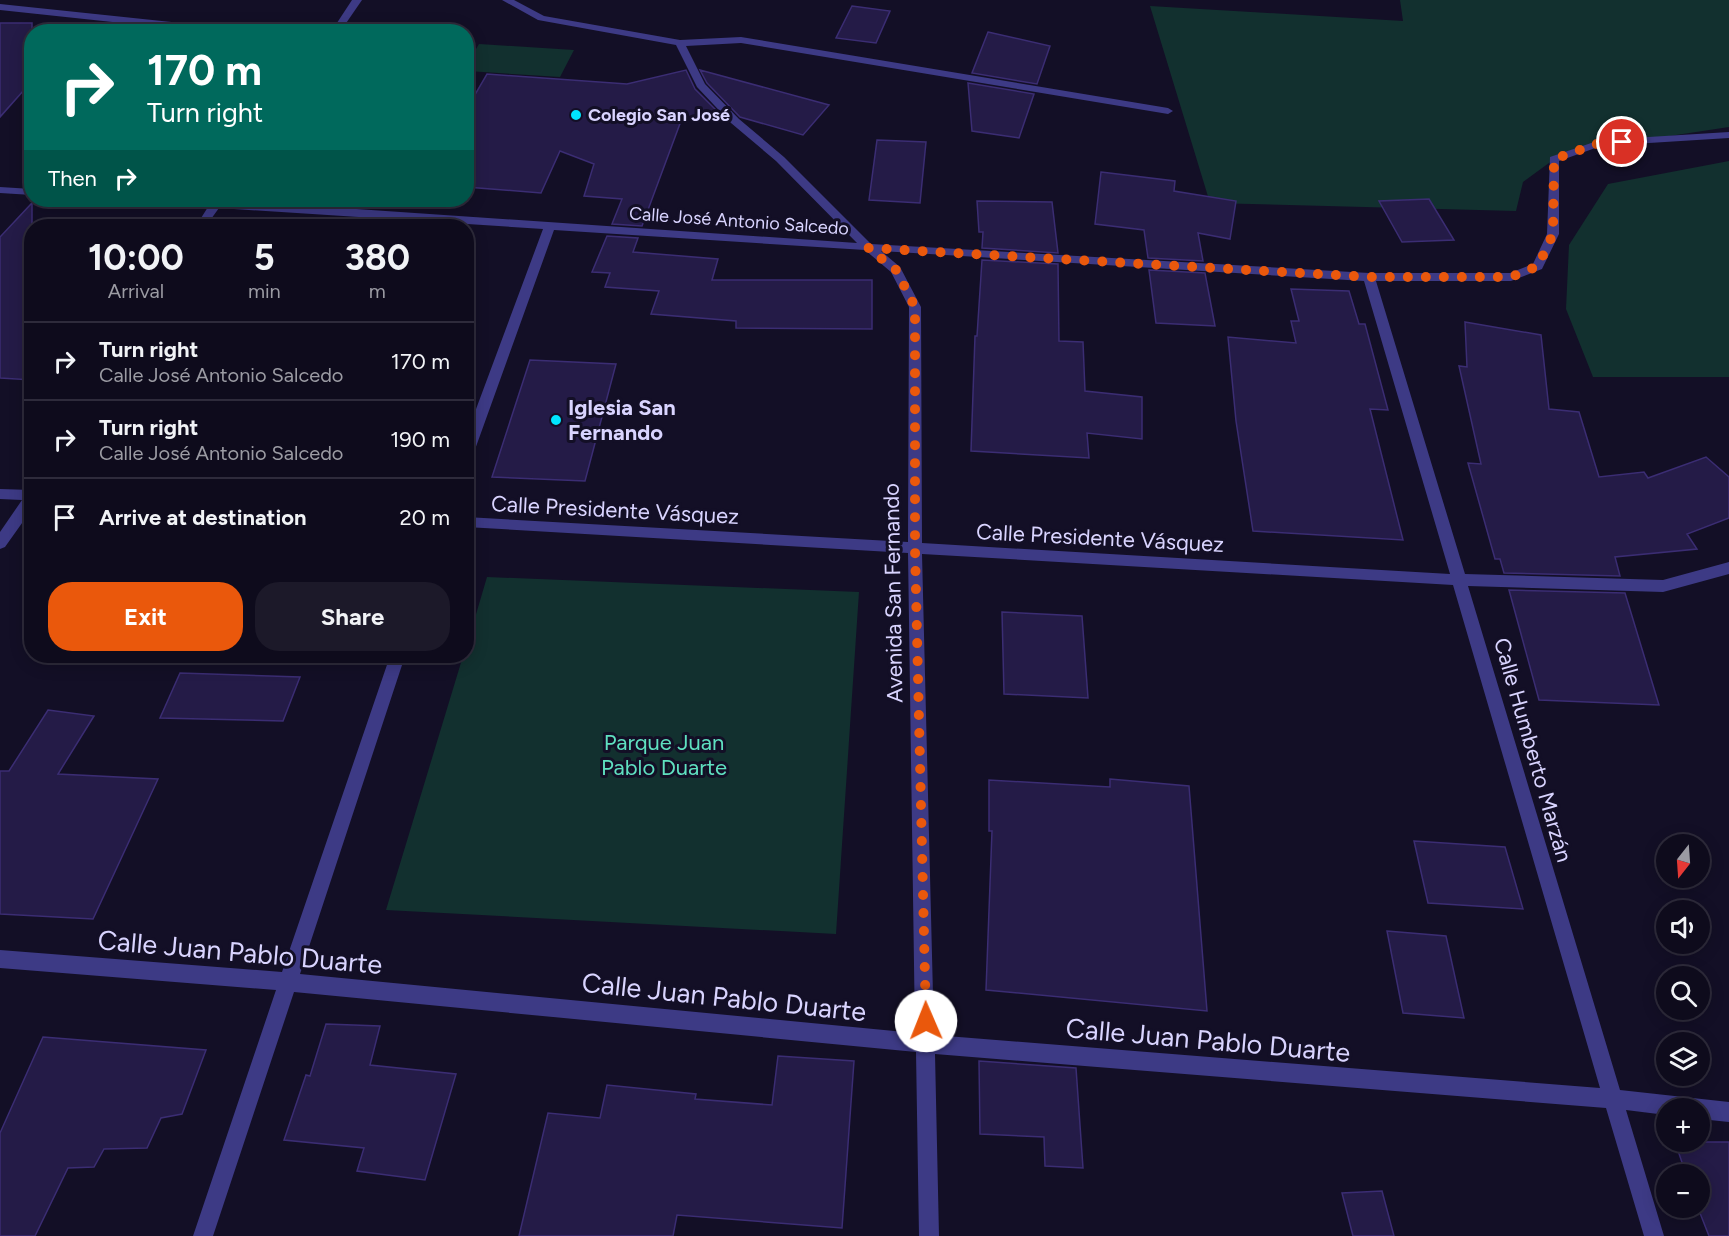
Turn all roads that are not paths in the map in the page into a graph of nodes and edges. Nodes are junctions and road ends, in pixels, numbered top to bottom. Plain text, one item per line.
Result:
1 (357, 0) edge
2 (507, 0) edge
3 (0, 7) edge
4 (162, 24) edge
5 (341, 24) edge
6 (680, 43) junction
7 (1168, 111) dead end
8 (1729, 135) edge
9 (0, 190) edge
10 (24, 192) edge
11 (297, 207) edge
12 (457, 219) edge
13 (474, 220) edge
14 (550, 226) junction
15 (868, 248) junction
16 (1369, 277) junction
17 (474, 433) edge
18 (0, 494) edge
19 (24, 496) edge
20 (24, 508) edge
21 (474, 522) edge
22 (0, 543) edge
23 (915, 549) junction
24 (1729, 568) edge
25 (1460, 580) junction
26 (395, 663) edge
27 (0, 959) edge
28 (288, 982) junction
29 (927, 1044) junction
30 (1612, 1100) junction
31 (1656, 1104) edge
32 (1710, 1110) edge
33 (1729, 1112) edge
34 (203, 1236) edge
35 (929, 1236) edge
36 (1654, 1236) edge

1 - 5 street
2 - 6 street
3 - 4 street
6 - 7 street
6 - 15 street, Avenida San Fernando
8 - 16 street, Calle José Antonio Salcedo
9 - 10 street
11 - 12 street, Calle José Antonio Salcedo
13 - 14 street, Calle José Antonio Salcedo
14 - 15 street, Calle José Antonio Salcedo
14 - 17 street
15 - 16 street, Calle José Antonio Salcedo
15 - 23 street, Avenida San Fernando
16 - 25 street, Calle Humberto Marzán
18 - 19 street
20 - 22 street
21 - 23 street, Calle Presidente Vásquez
23 - 25 street, Calle Presidente Vásquez
23 - 29 street, Avenida San Fernando
24 - 25 street, Calle Presidente Vásquez
25 - 30 street, Calle Humberto Marzán
26 - 28 street
27 - 28 street, Calle Juan Pablo Duarte
28 - 29 street, Calle Juan Pablo Duarte
28 - 34 street
29 - 30 street, Calle Juan Pablo Duarte
29 - 35 street, Avenida San Fernando
30 - 31 street, Calle Juan Pablo Duarte
30 - 36 street, Calle Humberto Marzán
32 - 33 street

